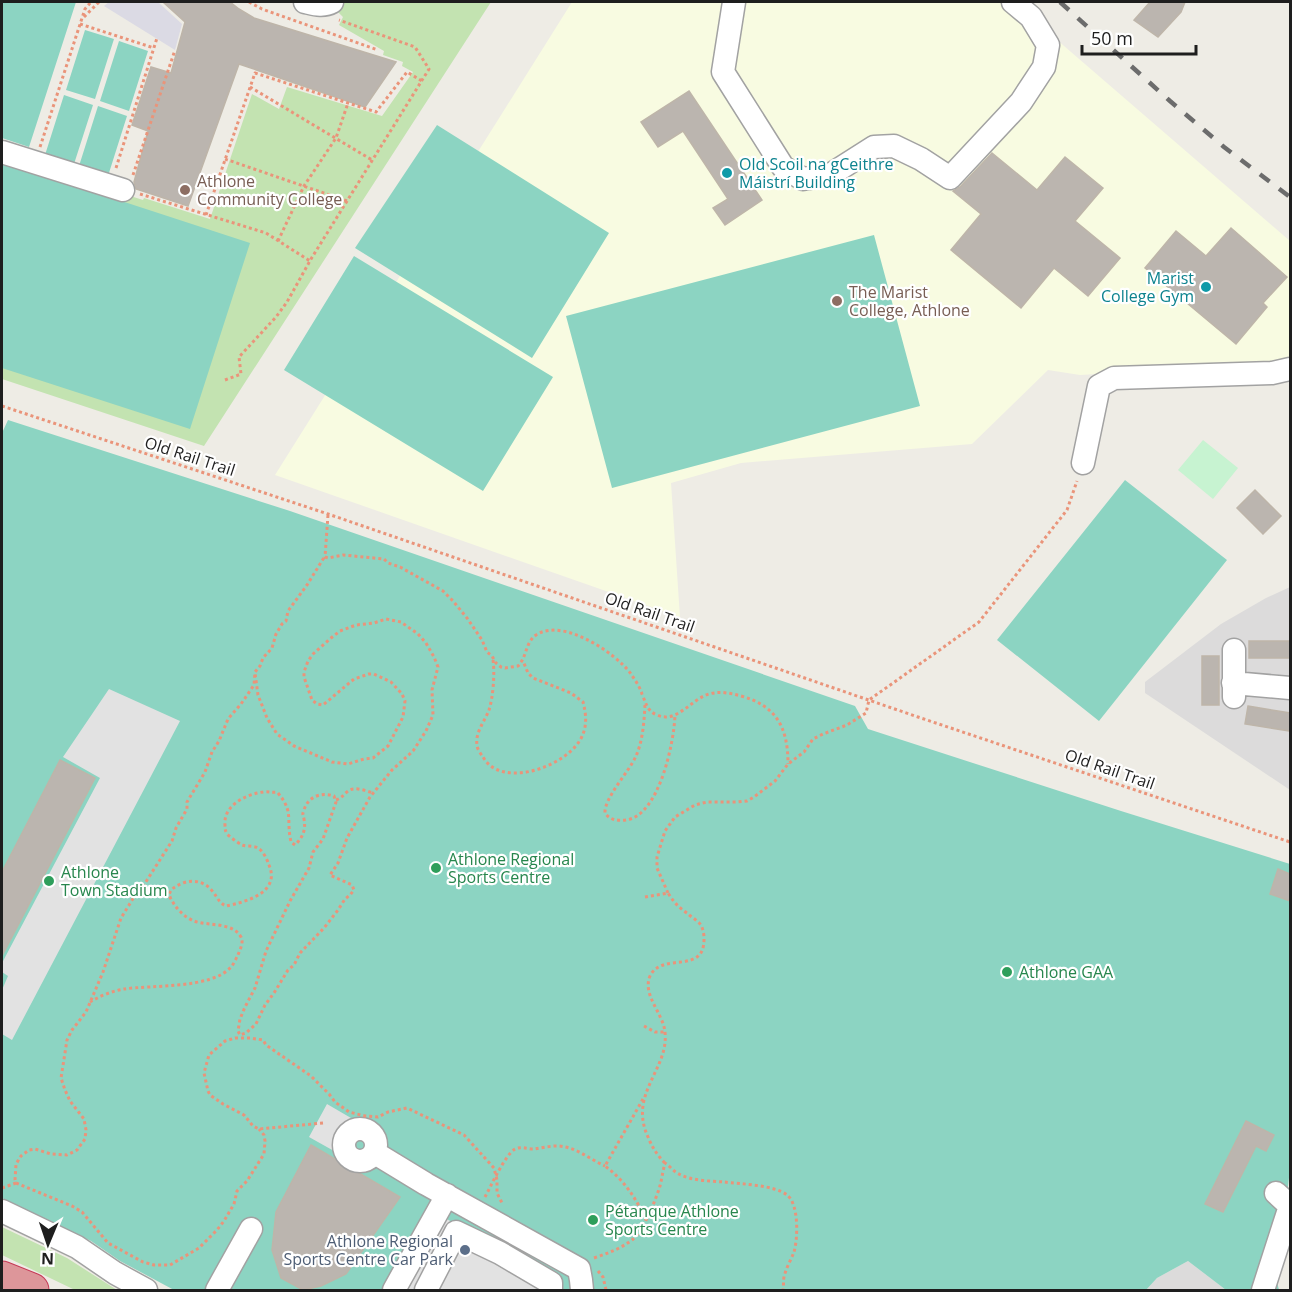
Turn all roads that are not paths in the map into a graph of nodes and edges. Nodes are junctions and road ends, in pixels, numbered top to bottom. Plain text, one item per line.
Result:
1 (305, 2) edge
2 (734, 2) edge
3 (1013, 2) edge
4 (335, 10) edge
5 (2, 152) edge
6 (120, 189) road end
7 (1290, 369) edge
8 (1083, 463) road end
9 (1234, 650) dead end
10 (1290, 688) edge
11 (375, 1153) dead end
12 (447, 1195) junction
13 (1286, 1202) edge
14 (2, 1211) edge
15 (251, 1229) dead end
16 (509, 1230) junction
17 (500, 1253) junction
18 (409, 1263) junction
19 (2, 1278) edge
20 (430, 1284) edge
21 (2, 1288) edge
22 (6, 1290) edge
23 (32, 1290) edge
24 (146, 1290) edge
25 (217, 1290) edge
26 (394, 1290) edge
27 (551, 1290) edge
28 (582, 1290) edge
29 (1263, 1290) edge

1 - 4 street
2 - 3 street
5 - 6 street
7 - 8 street
9 - 10 street
11 - 12 street
12 - 16 street
12 - 18 street
13 - 29 street
14 - 24 street
15 - 25 street
16 - 17 street
16 - 28 street
17 - 20 street
17 - 27 street
18 - 20 street
18 - 26 street
19 - 23 highway
21 - 22 highway

